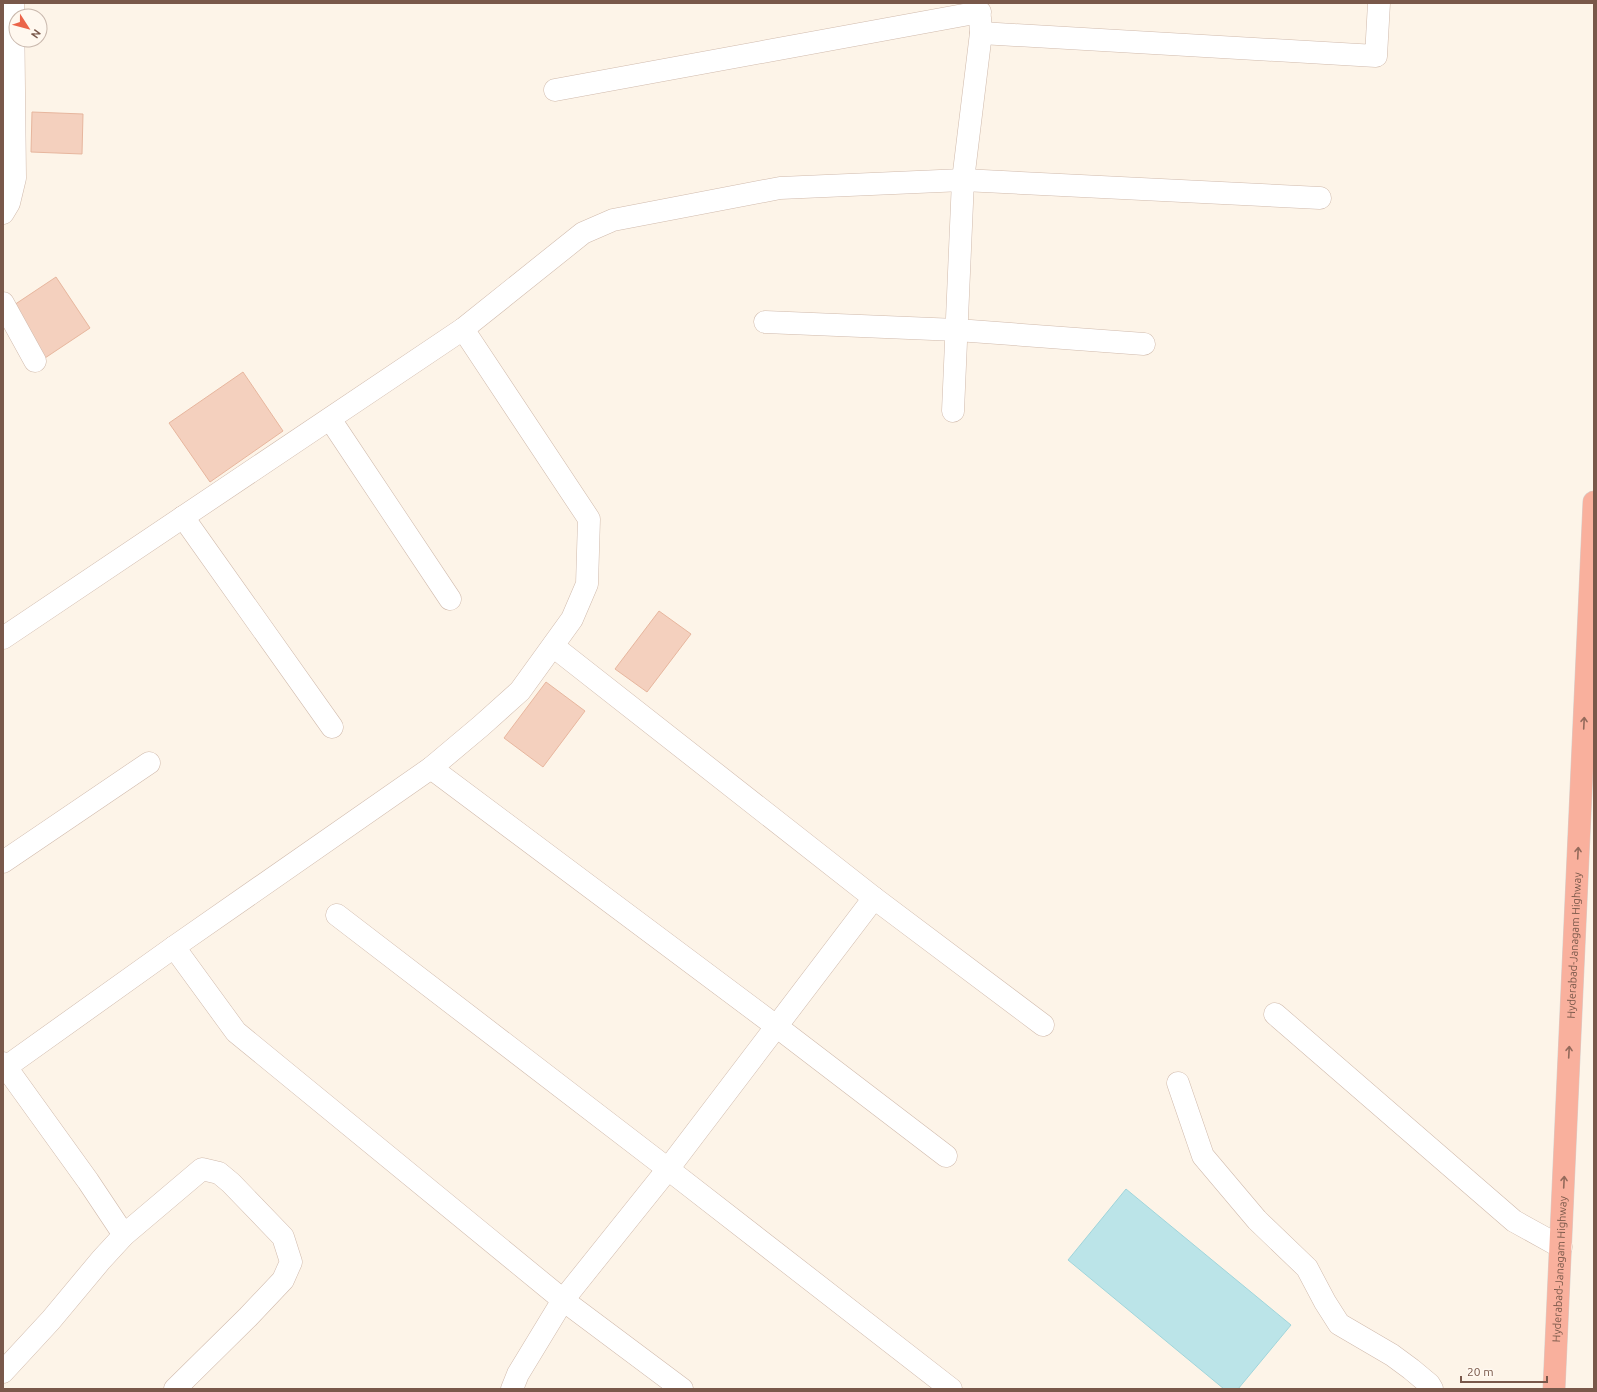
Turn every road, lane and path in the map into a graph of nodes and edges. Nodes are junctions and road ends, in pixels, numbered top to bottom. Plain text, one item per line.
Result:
1 (13, 3) edge
2 (1379, 3) edge
3 (981, 16) edge
4 (555, 90) dead end
5 (963, 180) junction
6 (1320, 198) dead end
7 (3, 212) edge
8 (3, 303) edge
9 (765, 322) dead end
10 (463, 329) junction
11 (957, 330) junction
12 (1144, 344) dead end
13 (35, 361) dead end
14 (953, 411) dead end
15 (330, 419) junction
16 (1594, 502) edge
17 (183, 517) junction
18 (450, 599) dead end
19 (3, 638) edge
20 (553, 646) junction
21 (332, 727) dead end
22 (149, 763) dead end
23 (431, 768) junction
24 (3, 862) edge
25 (874, 898) junction
26 (338, 915) dead end
27 (174, 946) junction
28 (1275, 1014) dead end
29 (1043, 1025) dead end
30 (776, 1026) junction
31 (5, 1065) edge
32 (1178, 1083) dead end
33 (946, 1156) dead end
34 (668, 1169) junction
35 (124, 1235) junction
36 (1561, 1246) junction
37 (563, 1300) junction
38 (3, 1372) edge
39 (175, 1389) edge
40 (512, 1389) edge
41 (682, 1389) edge
42 (951, 1389) edge
43 (1432, 1389) edge
44 (1554, 1389) edge

1 - 7 street
2 - 3 street
3 - 4 street
3 - 5 street
5 - 6 street
5 - 10 street
5 - 11 street
8 - 13 street
9 - 11 street
10 - 15 street
10 - 20 street
11 - 12 street
11 - 14 street
15 - 17 street
15 - 18 street
36 -> 16 highway, Hyderabad-Janagam Highway
17 - 19 street
17 - 21 street
20 - 23 street
20 - 25 street
22 - 24 street
23 - 27 street
23 - 30 street
25 - 29 street
25 - 30 street
26 - 34 street
27 - 31 street
27 - 37 street
28 - 36 street
30 - 33 street
30 - 34 street
31 - 35 street
32 - 43 street
34 - 37 street
34 - 42 street
35 - 38 street
35 - 39 street
36 - 44 highway, Hyderabad-Janagam Highway
37 - 40 street
37 - 41 street

